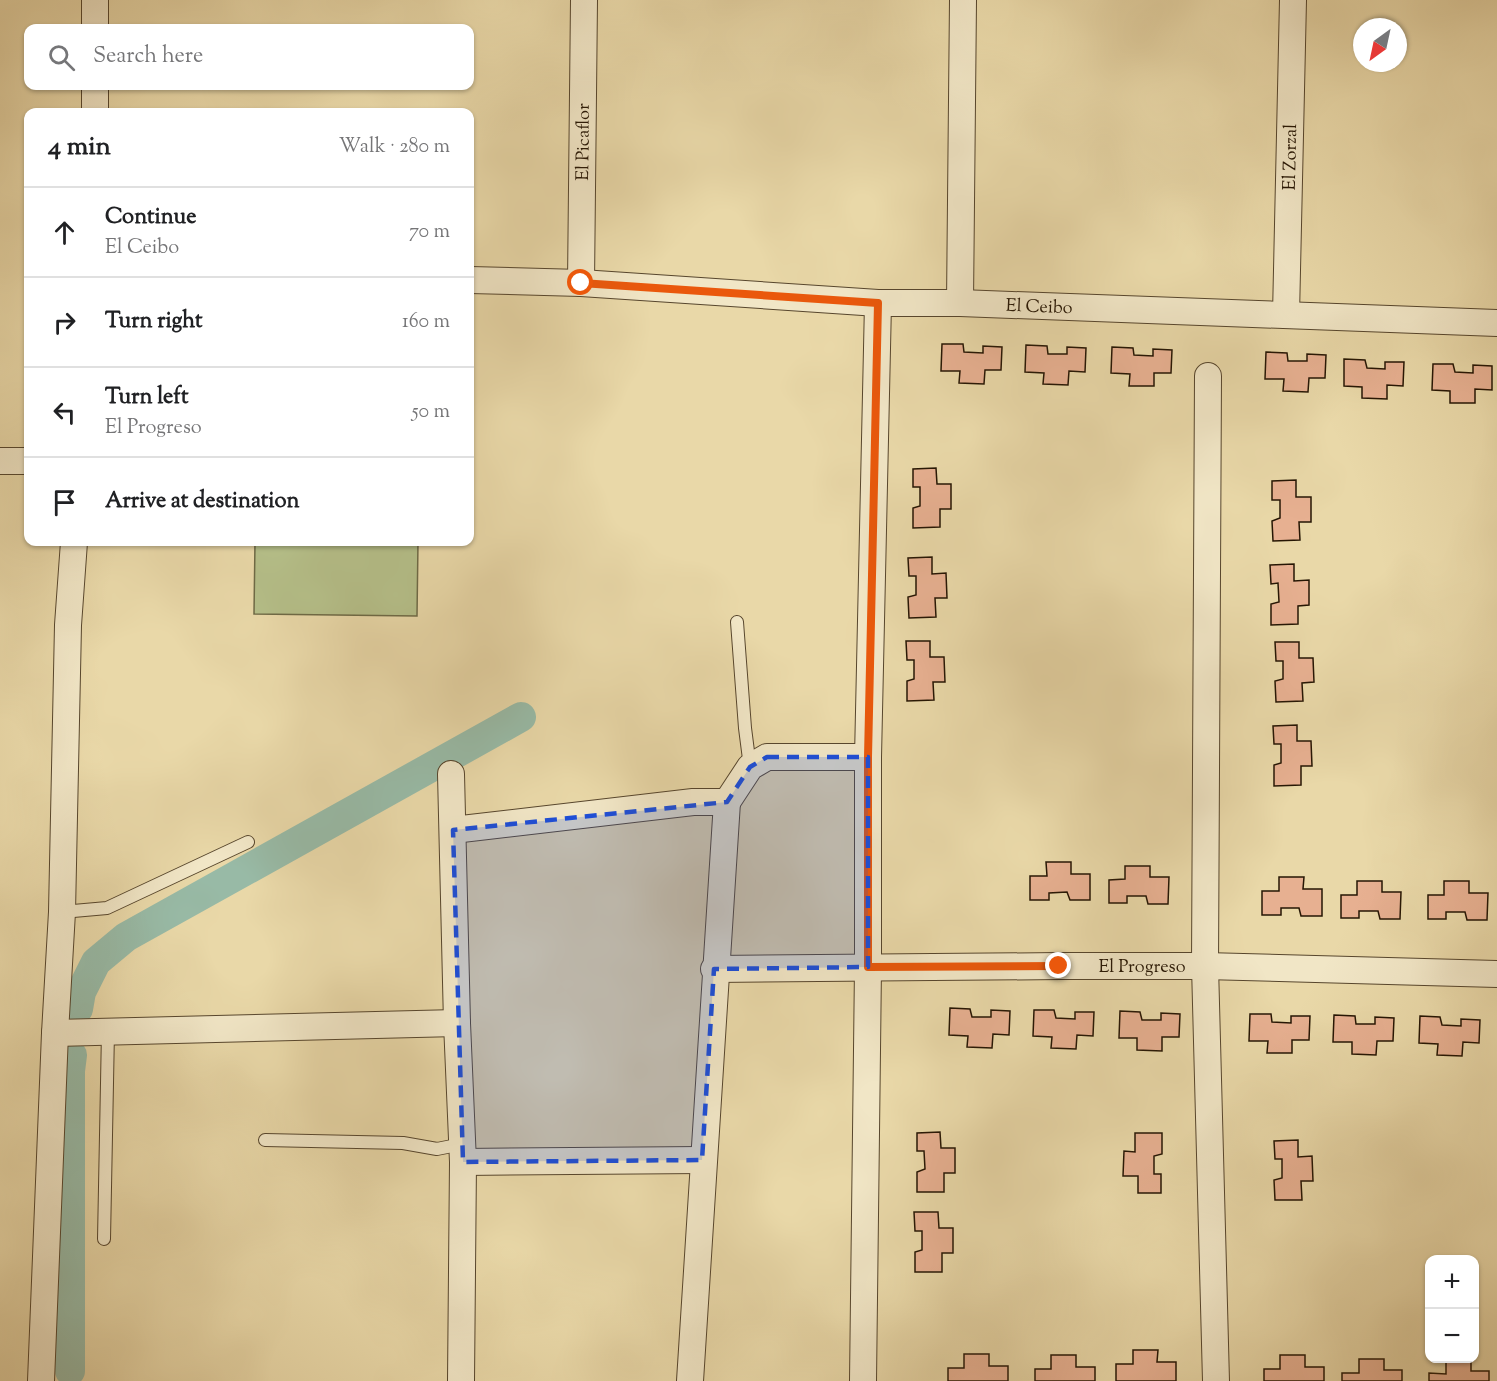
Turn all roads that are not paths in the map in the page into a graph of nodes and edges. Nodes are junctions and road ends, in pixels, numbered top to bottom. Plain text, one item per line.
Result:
1 (95, 0) edge
2 (584, 0) edge
3 (963, 0) edge
4 (1293, 0) edge
5 (95, 24) edge
6 (95, 90) edge
7 (95, 108) edge
8 (474, 280) edge
9 (581, 283) junction
10 (878, 303) junction
11 (960, 303) junction
12 (1286, 315) junction
13 (1497, 322) edge
14 (1208, 375) dead end
15 (0, 461) edge
16 (24, 461) edge
17 (74, 546) edge
18 (737, 622) dead end
19 (868, 757) junction
20 (750, 767) junction
21 (451, 774) dead end
22 (727, 801) junction
23 (453, 830) junction
24 (248, 842) dead end
25 (62, 912) junction
26 (1205, 966) junction
27 (868, 967) junction
28 (714, 969) junction
29 (1497, 974) edge
30 (458, 1023) junction
31 (108, 1032) junction
32 (55, 1033) junction
33 (265, 1140) dead end
34 (462, 1153) junction
35 (702, 1160) junction
36 (104, 1239) dead end
37 (41, 1381) edge
38 (461, 1381) edge
39 (690, 1381) edge
40 (862, 1381) edge
41 (1216, 1381) edge

1 - 5 street
2 - 9 street, El Picaflor
3 - 11 street
4 - 12 street, El Zorzal
6 - 7 street
8 - 9 street, El Ceibo
9 - 10 street, El Ceibo
10 - 11 street, El Ceibo
10 - 19 street
11 - 12 street, El Ceibo
12 - 13 street, El Ceibo
14 - 26 street
15 - 16 street
17 - 25 street
18 - 20 lane
19 - 20 street
19 - 27 street
20 - 22 street
21 - 23 street
22 - 23 street
22 - 28 street
23 - 30 street
24 - 25 lane
25 - 32 street
26 - 27 street, El Progreso
26 - 29 street, El Progreso
26 - 41 street
27 - 28 street, El Progreso
27 - 40 street
28 - 35 street
30 - 31 street
30 - 34 street
31 - 32 street
31 - 36 lane
32 - 37 street
33 - 34 lane
34 - 35 street
34 - 38 street
35 - 39 street

